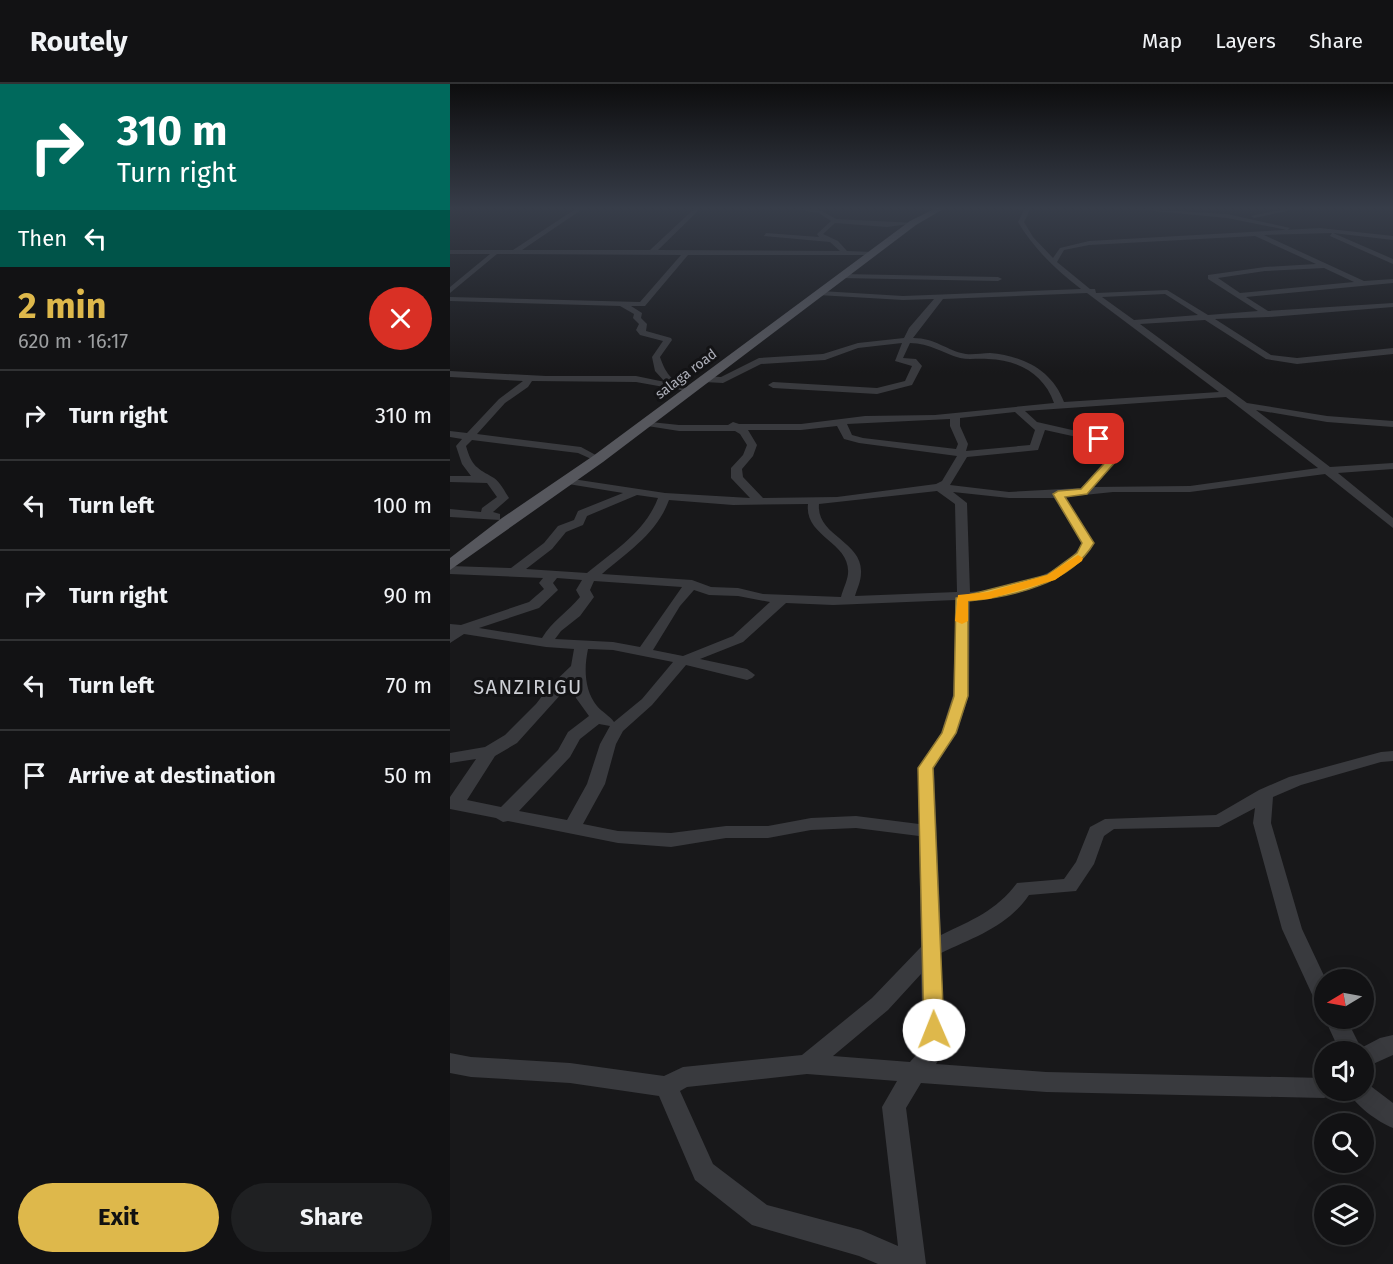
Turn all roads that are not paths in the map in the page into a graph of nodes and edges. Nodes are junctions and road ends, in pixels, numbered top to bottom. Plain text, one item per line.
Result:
1 (483, 263) edge
2 (677, 263) edge
3 (859, 263) edge
4 (1055, 263) edge
5 (1320, 263) edge
6 (1326, 266) junction
7 (843, 276) junction
8 (998, 279) dead end
9 (1393, 281) edge
10 (1362, 284) junction
11 (450, 291) edge
12 (821, 292) junction
13 (1094, 293) junction
14 (940, 296) junction
15 (1239, 296) junction
16 (450, 299) edge
17 (621, 304) junction
18 (1393, 305) edge
19 (1269, 315) junction
20 (1207, 317) junction
21 (1133, 322) junction
22 (906, 340) junction
23 (1393, 351) edge
24 (450, 374) edge
25 (529, 377) junction
26 (704, 379) junction
27 (773, 385) dead end
28 (675, 387) junction
29 (689, 390) junction
30 (1227, 394) junction
31 (1179, 398) junction
32 (1237, 403) junction
33 (1060, 405) junction
34 (1017, 409) junction
35 (955, 416) junction
36 (645, 423) junction
37 (841, 423) junction
38 (1034, 424) junction
39 (1393, 424) edge
40 (733, 425) junction
41 (450, 434) edge
42 (467, 436) junction
43 (961, 454) junction
44 (598, 459) junction
45 (1393, 466) edge
46 (1329, 470) junction
47 (450, 479) edge
48 (481, 479) junction
49 (566, 481) junction
50 (939, 487) junction
51 (635, 492) junction
52 (1084, 492) junction
53 (1058, 494) junction
54 (665, 496) junction
55 (814, 500) junction
56 (759, 501) junction
57 (450, 513) edge
58 (489, 515) junction
59 (507, 521) junction
60 (1392, 523) edge
61 (450, 565) edge
62 (450, 570) edge
63 (512, 574) junction
64 (553, 574) junction
65 (590, 577) junction
66 (692, 584) junction
67 (962, 598) junction
68 (782, 599) junction
69 (847, 600) junction
70 (454, 632) edge
71 (546, 643) junction
72 (582, 645) junction
73 (644, 652) junction
74 (682, 661) junction
75 (577, 669) junction
76 (747, 675) dead end
77 (598, 717) junction
78 (617, 728) junction
79 (489, 752) junction
80 (1393, 756) edge
81 (450, 758) edge
82 (1265, 794) junction
83 (453, 804) edge
84 (503, 816) junction
85 (571, 829) junction
86 (926, 831) junction
87 (933, 948) junction
88 (1314, 976) edge
89 (1393, 1045) edge
90 (1374, 1053) edge
91 (450, 1063) edge
92 (807, 1064) junction
93 (915, 1072) junction
94 (667, 1087) junction
95 (1314, 1088) edge
96 (1373, 1101) edge
97 (1393, 1117) edge
98 (911, 1264) edge

1 - 11 street
2 - 17 street
3 - 7 main road, salaga road
4 - 13 street
5 - 6 street
6 - 10 street
6 - 15 street
7 - 8 street
7 - 12 main road, salaga road
9 - 10 street
10 - 15 street
12 - 14 street
12 - 26 main road, salaga road
13 - 14 street
13 - 20 street
13 - 21 street
14 - 22 street
15 - 19 street
16 - 17 street
17 - 28 street
18 - 19 street
19 - 20 street
20 - 21 street
20 - 23 street
21 - 30 street
22 - 26 street
22 - 27 street
22 - 33 street
24 - 25 street
25 - 28 street
25 - 42 street
26 - 29 main road, salaga road
28 - 29 street
29 - 36 main road, salaga road
30 - 31 street
30 - 32 street
31 - 32 street
31 - 33 street
32 - 39 street
32 - 46 street
33 - 34 street
34 - 35 street
34 - 38 street
35 - 37 street
35 - 43 street
36 - 40 street
36 - 44 main road, salaga road
37 - 40 street
37 - 43 street
38 - 43 street
38 - 52 street
40 - 56 street
41 - 42 street
42 - 44 street
42 - 48 street
43 - 50 street
44 - 49 main road, salaga road
45 - 46 street
46 - 52 street
46 - 60 street
47 - 48 street
48 - 58 street
49 - 51 street
49 - 59 main road, salaga road
50 - 53 street
50 - 55 street
50 - 67 street
51 - 54 street
51 - 63 street
52 - 53 street
53 - 67 street
54 - 56 street
54 - 65 street
55 - 56 street
55 - 69 street
57 - 58 street
58 - 59 street
59 - 61 main road, salaga road
62 - 63 street
63 - 64 street
64 - 65 street
64 - 70 street
65 - 66 street
65 - 71 street
66 - 68 street
66 - 73 street
67 - 69 street
67 - 86 street
68 - 69 street
68 - 74 street
70 - 71 street
71 - 72 street
72 - 73 street
72 - 75 street
73 - 74 street
74 - 76 street
74 - 78 street
75 - 77 street
75 - 79 street
77 - 78 street
77 - 84 street
78 - 85 street
79 - 81 street
79 - 83 street
80 - 82 street
82 - 87 street
82 - 88 street
83 - 84 street
84 - 85 street
85 - 86 street
86 - 87 street
87 - 92 street
87 - 93 street
89 - 90 street
91 - 94 street
92 - 93 street
92 - 94 street
93 - 95 street
93 - 98 street
94 - 98 street
96 - 97 street

